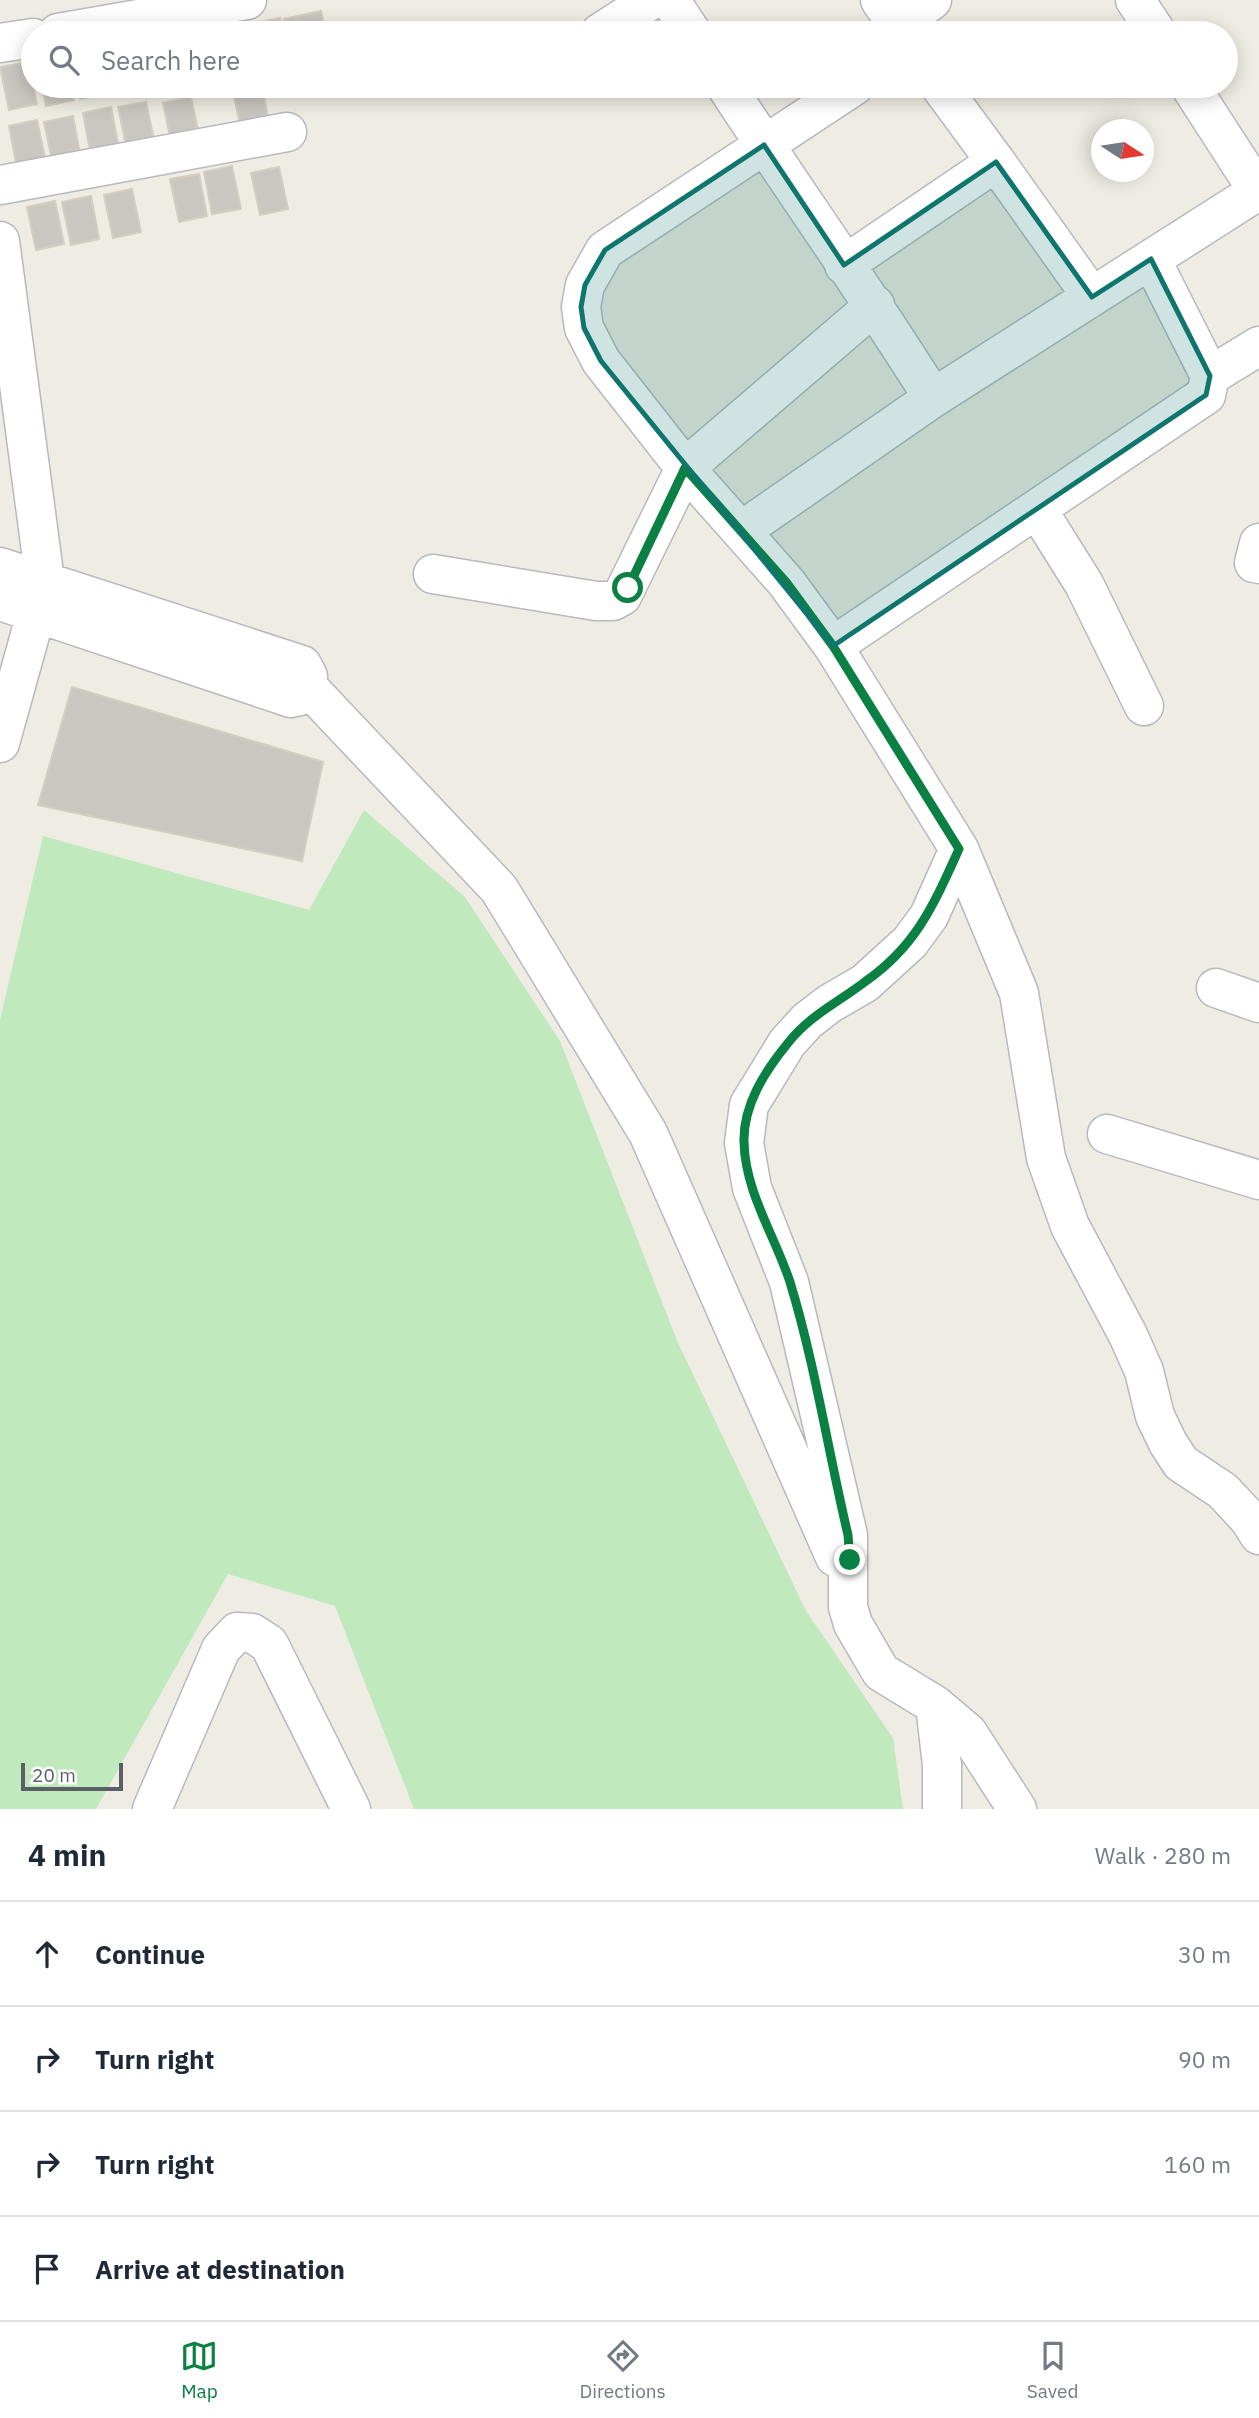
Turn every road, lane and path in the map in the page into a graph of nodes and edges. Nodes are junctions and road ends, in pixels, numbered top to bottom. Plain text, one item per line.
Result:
1 (247, 0) edge
2 (932, 0) edge
3 (675, 8) edge
4 (893, 19) edge
5 (127, 21) edge
6 (636, 21) edge
7 (21, 40) edge
8 (0, 43) edge
9 (734, 98) edge
10 (836, 98) edge
11 (949, 98) edge
12 (1198, 98) edge
13 (287, 132) dead end
14 (764, 145) junction
15 (996, 162) junction
16 (0, 185) edge
17 (0, 240) edge
18 (1151, 259) junction
19 (844, 265) junction
20 (1092, 297) junction
21 (875, 305) junction
22 (1259, 346) edge
23 (1210, 376) junction
24 (933, 398) junction
25 (685, 468) junction
26 (1037, 509) junction
27 (741, 531) junction
28 (1259, 543) edge
29 (1259, 564) edge
30 (0, 566) edge
31 (433, 574) dead end
32 (42, 597) junction
33 (0, 601) edge
34 (833, 646) junction
35 (1144, 706) dead end
36 (0, 743) edge
37 (959, 849) junction
38 (1216, 988) dead end
39 (1259, 1003) edge
40 (1107, 1133) dead end
41 (1259, 1180) edge
42 (1259, 1535) edge
43 (848, 1586) junction
44 (935, 1705) junction
45 (152, 1809) edge
46 (351, 1809) edge
47 (942, 1809) edge
48 (1017, 1809) edge

1 - 5 street
2 - 4 street
3 - 6 street
7 - 8 street
9 - 14 street
10 - 14 street
11 - 15 street
12 - 18 street
13 - 16 street
14 - 19 street
14 - 25 street
15 - 19 street
15 - 20 street
17 - 32 street
18 - 20 street
18 - 23 street
19 - 21 street
20 - 24 street
21 - 24 street
21 - 25 street
22 - 23 street
23 - 26 street
24 - 27 street
25 - 27 street
25 - 31 street
26 - 34 street
26 - 35 street
27 - 34 street
28 - 29 street
30 - 32 street
32 - 33 street
32 - 36 street
32 - 43 street
34 - 37 street
37 - 42 street
37 - 43 street
38 - 39 street
40 - 41 street
43 - 44 street
44 - 47 street
44 - 48 street
45 - 46 street

